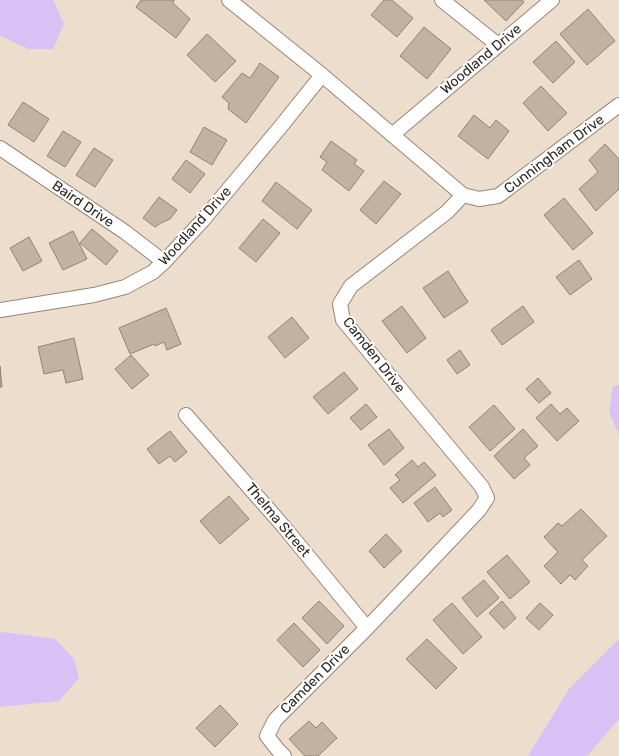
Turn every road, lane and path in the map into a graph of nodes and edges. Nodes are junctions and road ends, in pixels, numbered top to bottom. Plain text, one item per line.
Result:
1 (229, 0) edge
2 (442, 0) edge
3 (552, 0) edge
4 (498, 45) junction
5 (322, 75) junction
6 (619, 105) edge
7 (392, 135) junction
8 (0, 148) edge
9 (464, 195) junction
10 (164, 262) junction
11 (0, 310) edge
12 (186, 414) dead end
13 (367, 628) junction
14 (284, 756) edge

1 - 5 street
2 - 4 street
3 - 4 street, Woodland Drive
4 - 7 street, Woodland Drive
5 - 7 street
5 - 10 street, Woodland Drive
6 - 9 street, Cunningham Drive
7 - 9 street
8 - 10 street, Baird Drive
9 - 13 street, Camden Drive
10 - 11 street, Woodland Drive
12 - 13 street, Thelma Street
13 - 14 street, Camden Drive

